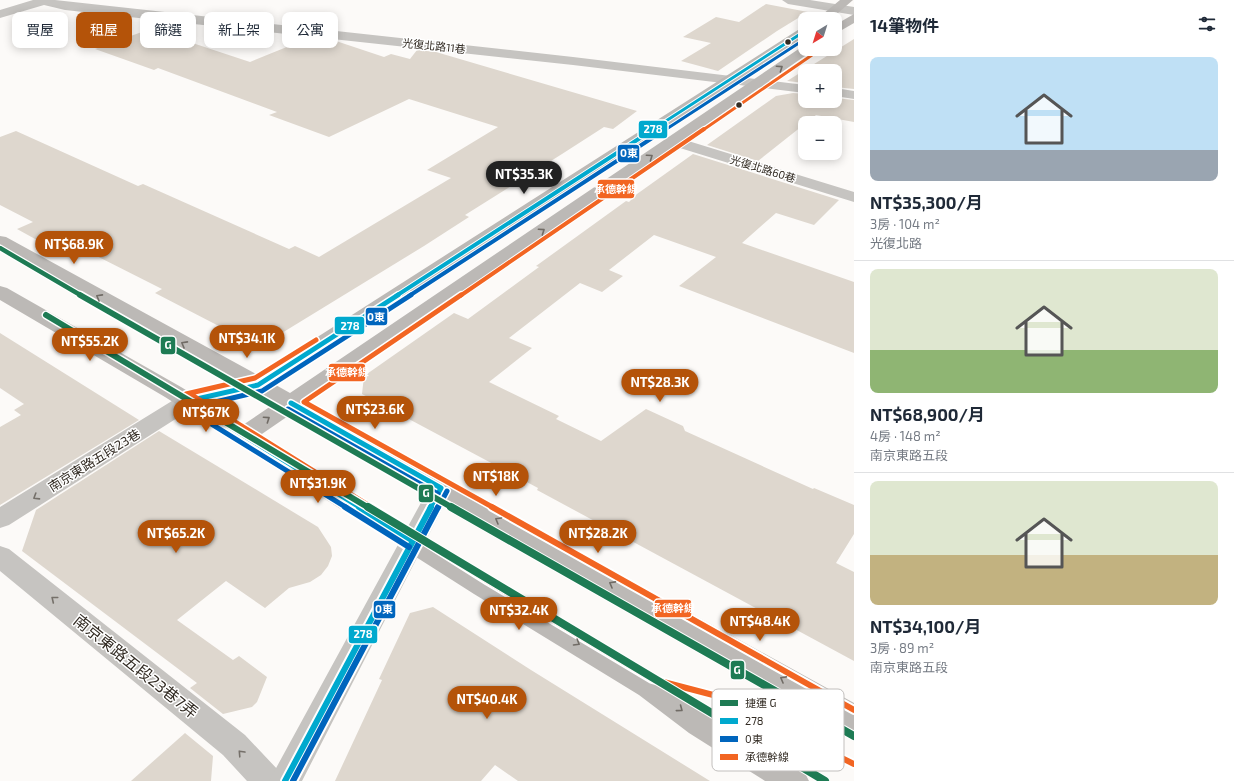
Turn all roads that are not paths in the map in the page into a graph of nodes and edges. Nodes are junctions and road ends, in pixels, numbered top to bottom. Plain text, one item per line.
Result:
1 (43, 0) edge
2 (788, 0) edge
3 (847, 0) edge
4 (836, 8) junction
5 (854, 11) edge
6 (831, 12) edge
7 (0, 14) edge
8 (854, 18) edge
9 (842, 26) edge
10 (798, 36) edge
11 (798, 56) edge
12 (729, 80) junction
13 (757, 83) junction
14 (798, 88) edge
15 (842, 93) edge
16 (854, 95) edge
17 (672, 142) junction
18 (854, 197) edge
19 (0, 241) edge
20 (0, 292) edge
21 (258, 385) junction
22 (188, 401) junction
23 (291, 403) junction
24 (243, 436) junction
25 (441, 488) junction
26 (0, 519) edge
27 (413, 541) junction
28 (0, 556) edge
29 (802, 689) edge
30 (844, 712) edge
31 (854, 718) edge
32 (712, 731) edge
33 (778, 771) edge
34 (268, 781) edge
35 (285, 781) edge
36 (794, 781) edge

1 - 7 street
1 - 12 street, 光復北路11巷
2 - 4 street
3 - 4 main road
4 - 5 street
4 - 6 main road
8 - 9 main road
10 - 12 main road
13 -> 11 main road
12 - 13 street, 光復北路11巷
12 - 21 main road
13 - 14 street, 光復北路11巷
13 - 17 main road
15 - 16 street
17 - 18 street, 光復北路60巷
23 -> 17 main road
21 -> 19 main road
20 - 22 main road
21 - 22 street, 南京東路五段23巷
21 - 23 main road
22 - 24 main road
22 -> 26 street, 南京東路五段23巷
24 -> 23 main road
23 - 25 main road
24 - 27 main road
25 - 27 street
29 -> 25 main road
27 -> 32 main road
27 - 35 street
34 -> 28 street, 南京東路五段23巷7弄
31 -> 30 main road
33 -> 36 main road

